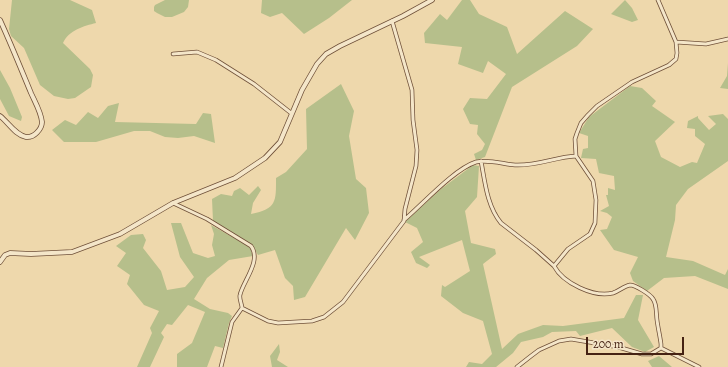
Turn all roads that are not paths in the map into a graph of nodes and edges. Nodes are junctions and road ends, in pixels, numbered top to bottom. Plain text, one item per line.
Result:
1 (432, 0) edge
2 (658, 0) edge
3 (0, 20) edge
4 (392, 21) junction
5 (728, 39) edge
6 (676, 42) junction
7 (173, 54) dead end
8 (291, 113) junction
9 (0, 116) edge
10 (575, 151) junction
11 (571, 156) junction
12 (576, 156) junction
13 (482, 161) junction
14 (173, 203) junction
15 (404, 220) junction
16 (0, 262) edge
17 (554, 266) junction
18 (242, 308) junction
19 (661, 348) junction
20 (221, 367) edge
21 (517, 367) edge
22 (699, 367) edge

1 - 4 street
2 - 6 street
3 - 9 street
4 - 8 street
4 - 15 street
5 - 6 street
6 - 10 street
7 - 8 street
8 - 14 street
10 - 11 street
10 - 12 street
11 - 12 street
11 - 13 street
12 - 17 street
13 - 15 street
13 - 17 street
14 - 16 street
14 - 18 street
15 - 18 street
17 - 19 street
18 - 20 street
19 - 21 street
19 - 22 street

